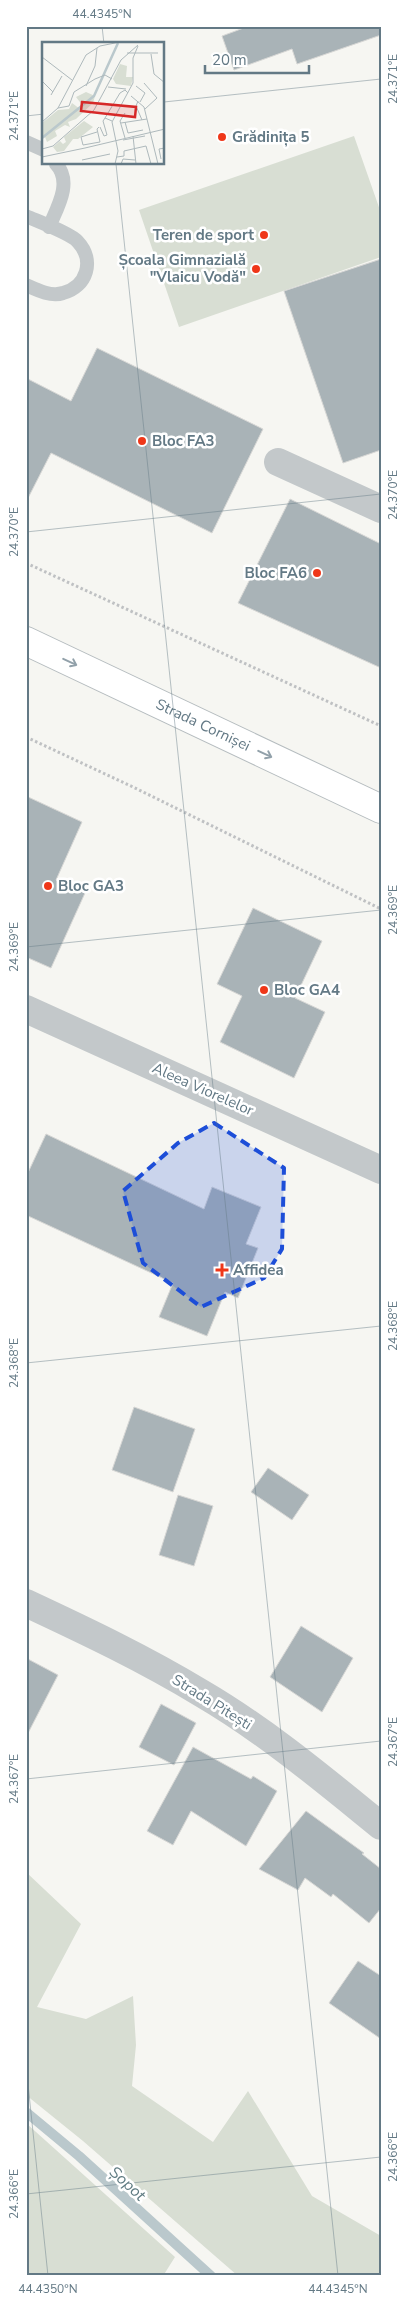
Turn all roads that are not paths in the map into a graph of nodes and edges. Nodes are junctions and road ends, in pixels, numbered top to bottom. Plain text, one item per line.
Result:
1 (26, 142) edge
2 (42, 149) edge
3 (57, 165) edge
4 (26, 216) edge
5 (49, 227) junction
6 (26, 284) edge
7 (278, 462) dead end
8 (381, 509) edge
9 (26, 641) edge
10 (381, 809) edge
11 (26, 1009) edge
12 (381, 1170) edge
13 (26, 1603) edge
14 (381, 1826) edge

1 - 2 lane
3 - 5 lane
4 - 5 lane
5 - 6 lane
7 - 8 street
9 -> 10 street, Strada Cornișei
11 - 12 street, Aleea Viorelelor
13 - 14 street, Strada Pitești

